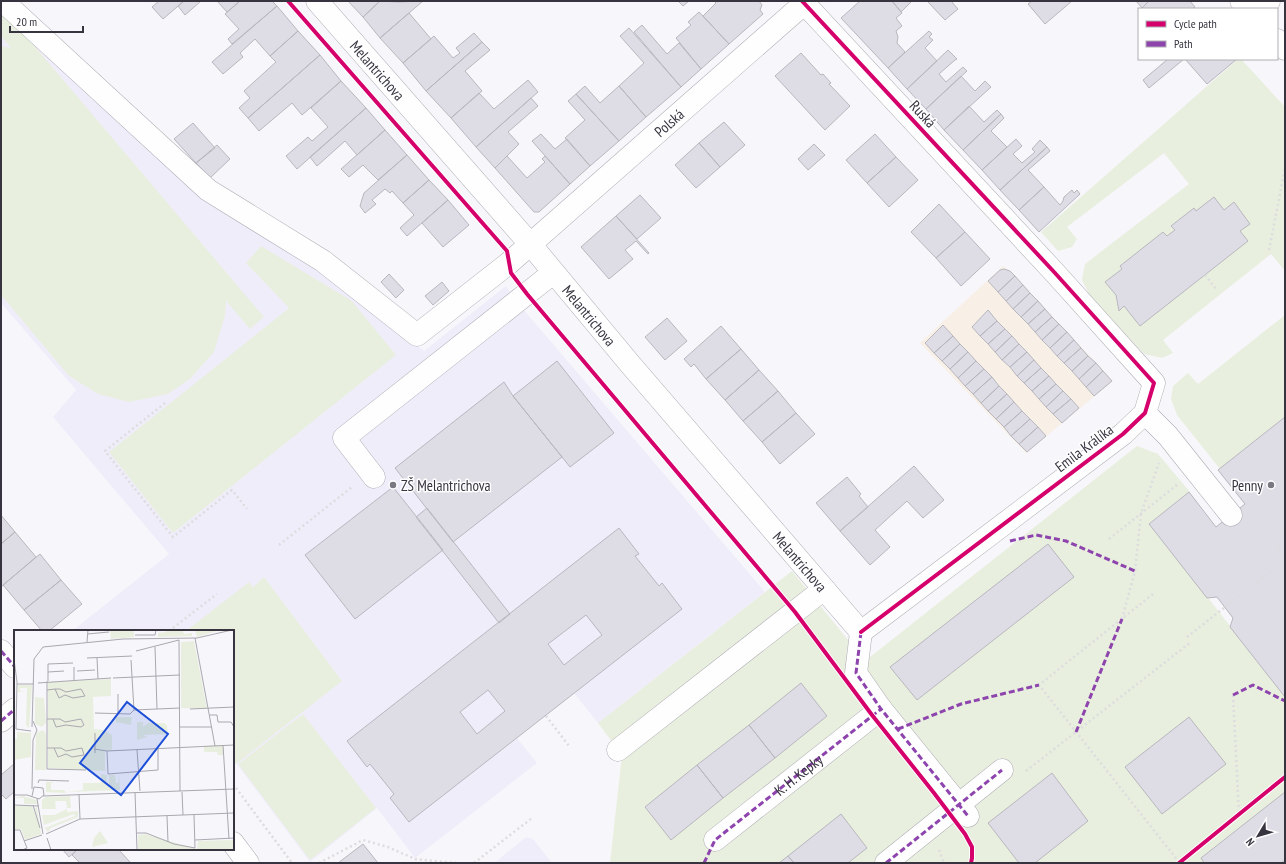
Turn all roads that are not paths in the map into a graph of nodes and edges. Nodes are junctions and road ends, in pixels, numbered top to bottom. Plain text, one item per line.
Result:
1 (317, 1) edge
2 (1269, 1) edge
3 (805, 2) edge
4 (6, 4) dead end
5 (1261, 8) edge
6 (1278, 41) edge
7 (1285, 49) edge
8 (1027, 243) joint
9 (531, 245) junction
10 (553, 272) junction
11 (1145, 413) junction
12 (372, 475) road end
13 (1231, 515) dead end
14 (824, 590) junction
15 (861, 632) junction
16 (1, 651) edge
17 (14, 666) edge
18 (14, 709) edge
19 (881, 709) junction
20 (1, 721) edge
21 (618, 750) dead end
22 (1012, 772) road end
23 (963, 810) junction
24 (716, 840) dead end
25 (234, 845) edge
26 (246, 863) edge
27 (886, 863) edge

1 - 9 street, Melantrichova
2 - 5 street
3 - 8 street, Ruská
3 - 9 street, Polská
4 - 9 street, Polská
6 - 7 street
8 - 11 street, Emila Králíka
9 - 10 street, Melantrichova
10 - 12 street
10 - 14 street, Melantrichova
11 - 13 street
11 - 15 street, Emila Králíka
14 - 15 street, Melantrichova
14 - 21 street
15 - 19 street
16 - 17 street
18 - 20 street
19 - 23 street
19 - 24 street, K. H. Kepky
22 - 23 street
23 - 27 street
25 - 26 street

